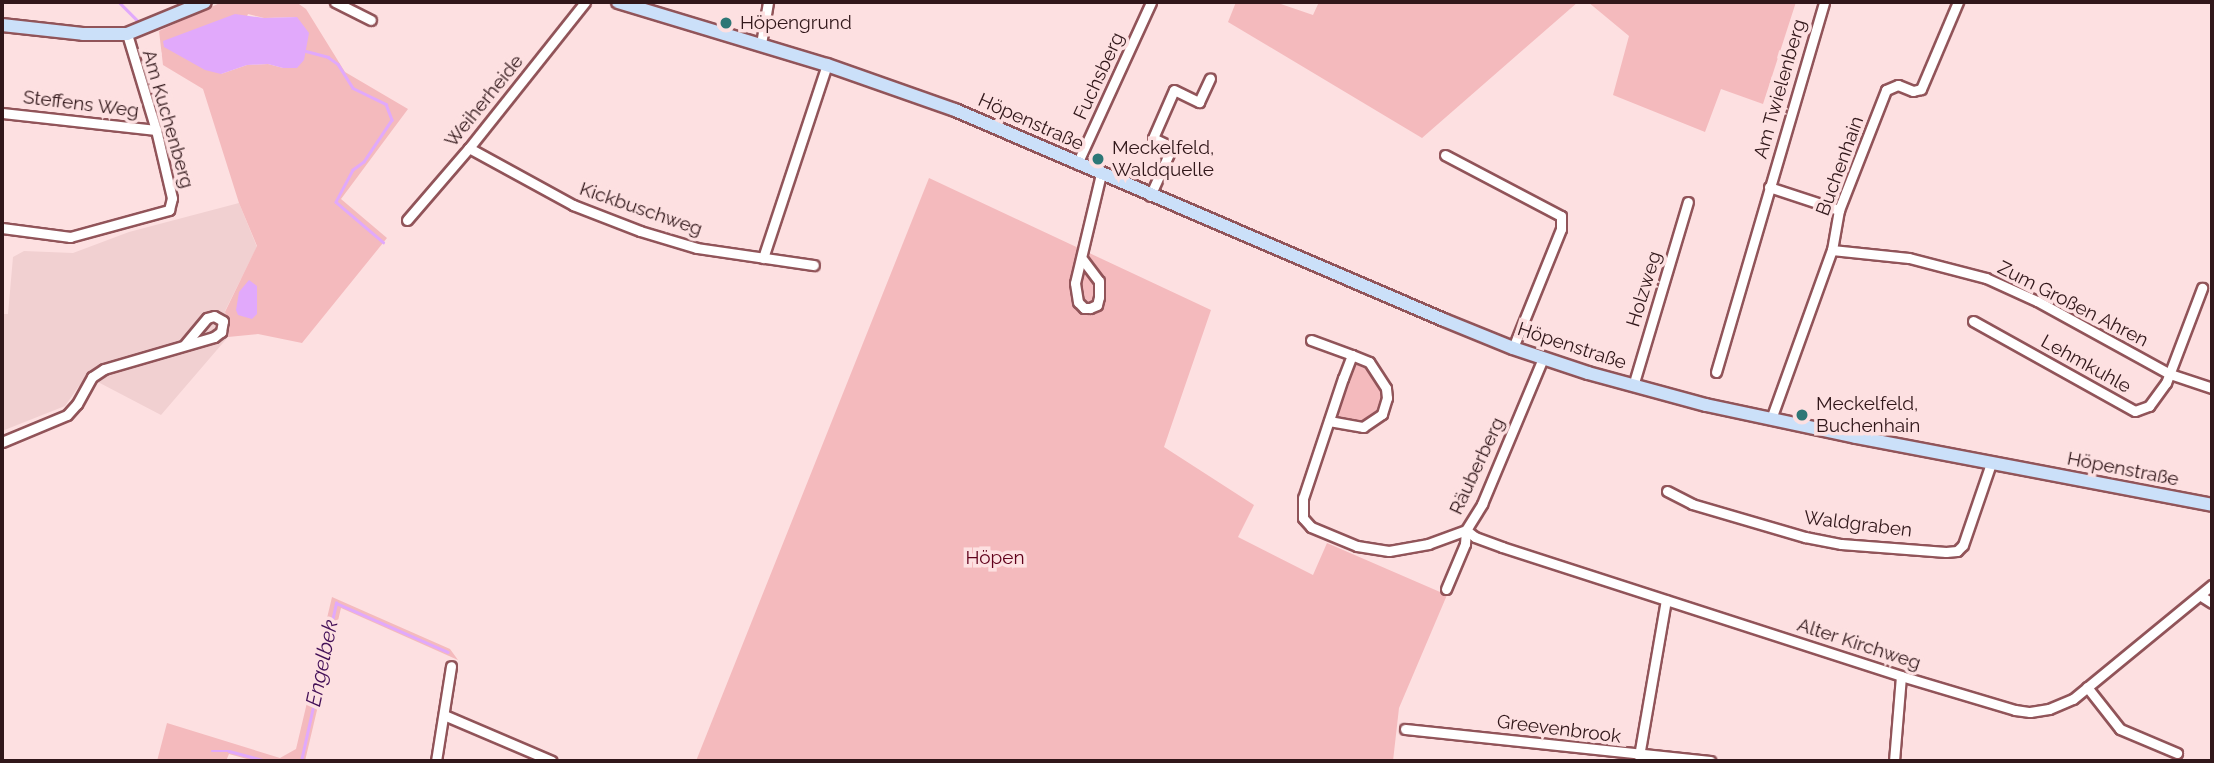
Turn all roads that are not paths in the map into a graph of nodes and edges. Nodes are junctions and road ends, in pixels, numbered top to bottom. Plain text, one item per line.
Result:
1 (205, 2) edge
2 (335, 2) edge
3 (585, 2) edge
4 (618, 2) edge
5 (768, 2) edge
6 (1152, 2) edge
7 (1824, 2) edge
8 (1958, 2) edge
9 (371, 20) dead end
10 (2, 25) edge
11 (127, 34) junction
12 (761, 44) junction
13 (827, 65) junction
14 (1210, 78) dead end
15 (2, 113) edge
16 (156, 131) junction
17 (469, 148) junction
18 (1445, 155) dead end
19 (1077, 164) junction
20 (1101, 174) junction
21 (1769, 187) junction
22 (1150, 196) junction
23 (1688, 202) dead end
24 (1839, 210) junction
25 (407, 220) dead end
26 (2, 228) edge
27 (1832, 250) junction
28 (763, 258) junction
29 (1083, 260) junction
30 (814, 265) dead end
31 (2202, 288) dead end
32 (1973, 321) dead end
33 (1311, 340) dead end
34 (184, 345) dead end
35 (1513, 348) junction
36 (1352, 355) junction
37 (1543, 358) junction
38 (1716, 372) dead end
39 (2170, 374) junction
40 (1633, 386) junction
41 (2212, 388) edge
42 (1771, 419) junction
43 (1329, 421) junction
44 (2, 442) edge
45 (1991, 463) junction
46 (1667, 491) dead end
47 (2212, 505) edge
48 (1466, 530) junction
49 (2212, 585) edge
50 (1447, 589) dead end
51 (2201, 596) junction
52 (1666, 600) junction
53 (2212, 603) edge
54 (451, 666) dead end
55 (1900, 676) junction
56 (2087, 687) junction
57 (444, 715) junction
58 (1405, 729) dead end
59 (2177, 753) dead end
60 (1639, 756) junction
61 (436, 761) edge
62 (552, 761) edge
63 (1710, 761) edge
64 (1894, 761) edge

1 - 11 main road
2 - 9 street
3 - 17 street, Weiherheide
4 - 12 main road, Höpenstraße
5 - 12 street
6 - 19 street, Fuchsberg
7 - 21 street, Am Twielenberg
8 - 24 street, Buchenhain
10 - 11 main road
11 - 16 street, Am Kuchenberg
12 - 13 main road, Höpenstraße
13 - 19 main road, Höpenstraße
13 - 28 street
14 - 22 street
15 - 16 street, Steffens Weg
16 - 26 street, Am Kuchenberg
17 - 25 street, Weiherheide
17 - 28 street, Kickbuschweg
18 - 35 street
19 - 20 main road, Höpenstraße
20 - 22 main road, Höpenstraße
20 - 29 street
21 - 24 street, Am Twielenberg
21 - 38 street, Am Twielenberg
22 - 35 main road, Höpenstraße
23 - 40 street, Holzweg
24 - 27 street, Buchenhain
27 - 39 street, Zum Großen Ahren
27 - 42 street, Buchenhain
28 - 30 street, Kickbuschweg
29 - 29 street
31 - 39 street, Lehmkuhle
32 - 39 street, Lehmkuhle
33 - 36 street
34 - 44 street
35 - 37 main road, Höpenstraße
36 - 43 street
36 - 43 street
37 - 40 main road, Höpenstraße
37 - 48 street, Räuberberg
39 - 41 street, Zum Großen Ahren
40 - 42 main road, Höpenstraße
42 - 45 main road, Höpenstraße
43 - 48 street
45 - 46 street, Waldgraben
45 - 47 main road, Höpenstraße
48 - 50 street, Räuberberg
48 - 52 street, Alter Kirchweg
49 - 51 street, Alter Kirchweg
51 - 53 street
51 - 56 street, Alter Kirchweg
52 - 55 street, Alter Kirchweg
52 - 60 street
54 - 57 street
55 - 56 street, Alter Kirchweg
55 - 64 street
56 - 59 street
57 - 61 street
57 - 62 street
58 - 60 street, Greevenbrook
60 - 63 street, Greevenbrook

